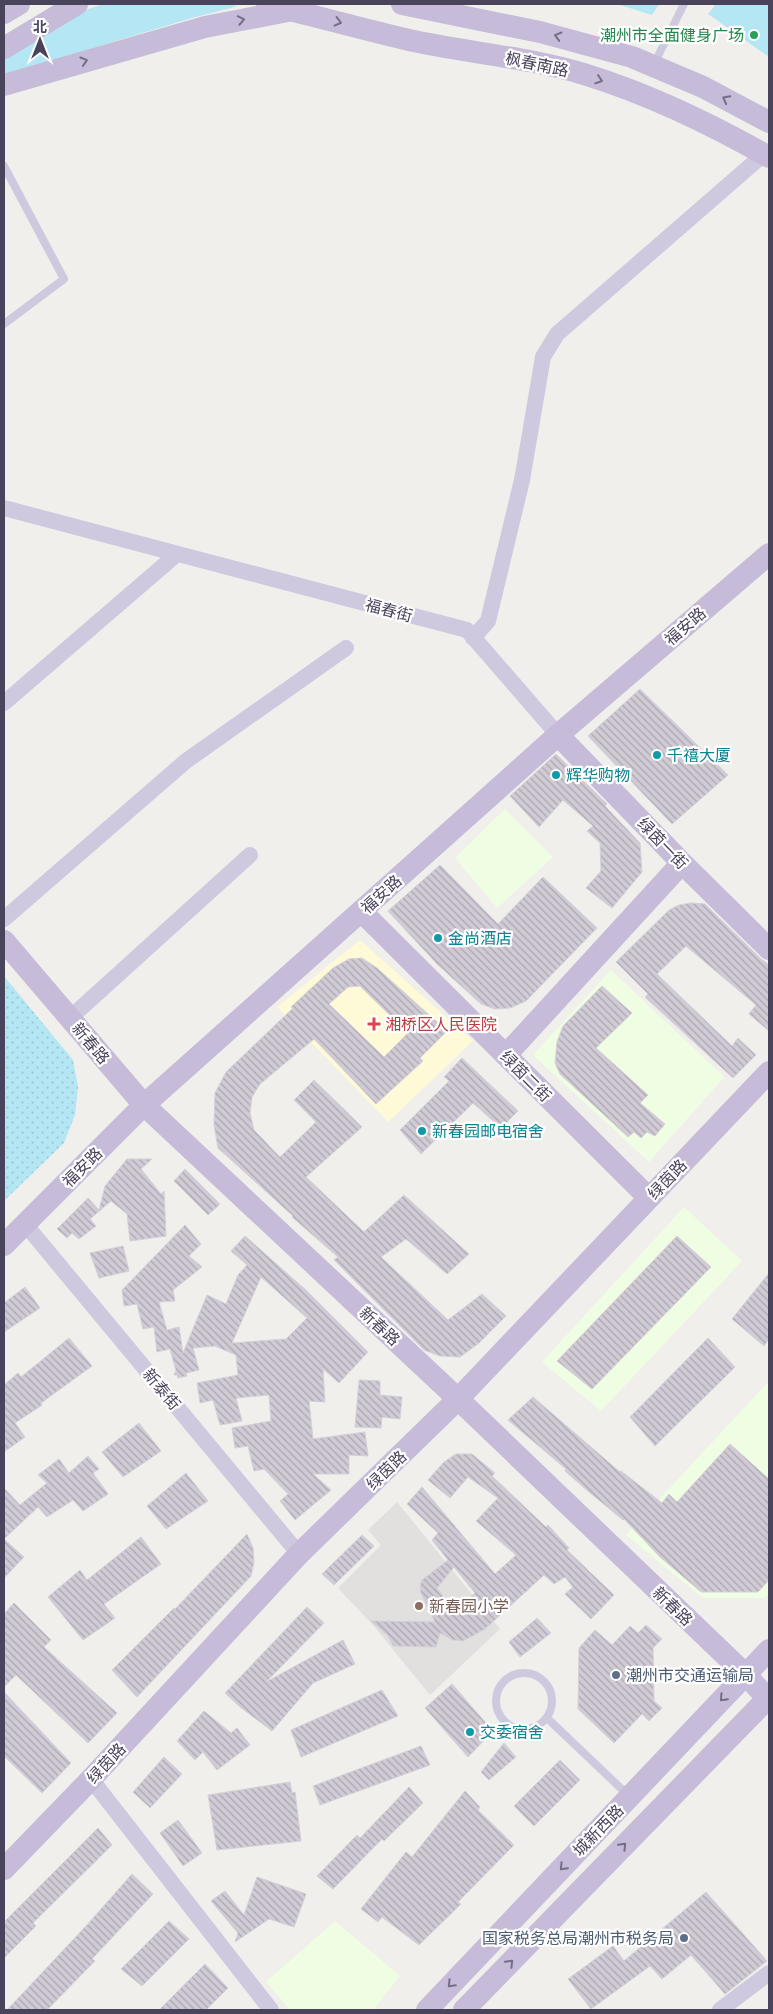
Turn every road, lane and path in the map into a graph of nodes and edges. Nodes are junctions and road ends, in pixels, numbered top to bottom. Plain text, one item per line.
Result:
1 (19, 4) edge
2 (77, 4) edge
3 (266, 4) edge
4 (402, 4) edge
5 (684, 4) edge
6 (291, 10) junction
7 (4, 13) edge
8 (4, 48) edge
9 (654, 66) junction
10 (4, 85) edge
11 (769, 122) edge
12 (766, 156) edge
13 (4, 166) edge
14 (4, 324) edge
15 (4, 508) edge
16 (177, 554) junction
17 (769, 554) edge
18 (473, 638) junction
19 (346, 648) dead end
20 (4, 703) edge
21 (558, 735) junction
22 (250, 855) dead end
23 (682, 863) junction
24 (361, 911) junction
25 (4, 919) edge
26 (4, 941) edge
27 (769, 949) edge
28 (70, 1018) junction
29 (506, 1055) junction
30 (769, 1072) edge
31 (144, 1105) junction
32 (649, 1198) junction
33 (25, 1224) junction
34 (4, 1245) edge
35 (458, 1399) junction
36 (299, 1554) junction
37 (769, 1650) edge
38 (746, 1675) junction
39 (769, 1699) edge
40 (547, 1718) junction
41 (91, 1779) junction
42 (630, 1797) junction
43 (4, 1869) edge
44 (769, 1973) edge
45 (271, 2010) edge
46 (427, 2010) edge
47 (464, 2010) edge
48 (720, 2010) edge

1 - 7 street
2 - 8 street
3 - 6 street, 枫春南路
9 -> 4 street, 枫春南路
5 - 9 lane
10 -> 6 street
6 -> 12 street, 枫春南路
11 -> 9 street, 枫春南路
12 - 18 street
13 - 14 lane
15 - 16 street, 福春街
16 - 18 street, 福春街
16 - 20 street
17 - 21 street, 福安路
18 - 21 street, 福春街
19 - 25 street
21 - 23 street, 绿茵一街
21 - 24 street, 福安路
22 - 28 street
23 - 27 street, 绿茵一街
23 - 29 street
24 - 29 street, 绿茵二街
24 - 31 street, 福安路
26 - 28 street, 新春路
28 - 31 street, 新春路
29 - 32 street, 绿茵二街
30 - 32 street, 绿茵路
31 - 33 street, 福安路
31 - 35 street, 新春路
32 - 35 street, 绿茵路
33 - 34 street, 福安路
33 - 36 street, 新泰街
35 - 36 street, 绿茵路
35 - 38 street, 新春路
36 - 41 street, 绿茵路
37 - 38 street, 城新西路
38 - 39 street, 新春路
38 -> 42 street, 城新西路
47 -> 39 street, 城新西路
40 - 40 lane
40 - 42 lane
41 - 43 street, 绿茵路
41 - 45 street
42 -> 46 street, 城新西路
44 - 48 street

